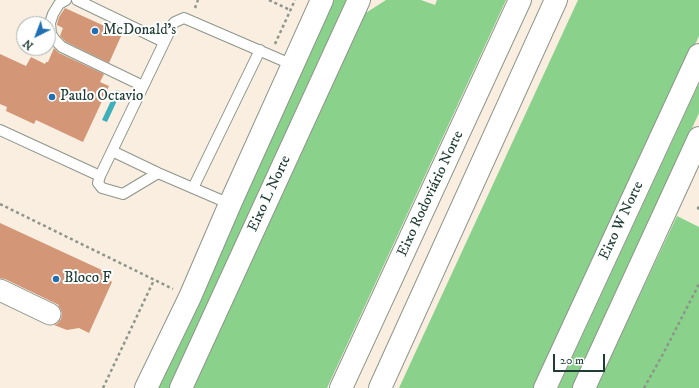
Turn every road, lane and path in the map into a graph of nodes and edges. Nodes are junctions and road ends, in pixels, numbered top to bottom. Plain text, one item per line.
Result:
1 (66, 0) edge
2 (77, 0) edge
3 (269, 0) edge
4 (295, 0) edge
5 (322, 0) edge
6 (359, 0) edge
7 (520, 0) edge
8 (556, 0) edge
9 (290, 10) junction
10 (164, 42) junction
11 (260, 50) junction
12 (270, 55) junction
13 (699, 55) edge
14 (293, 65) junction
15 (143, 86) junction
16 (0, 130) edge
17 (699, 138) edge
18 (112, 151) junction
19 (158, 173) junction
20 (100, 176) junction
21 (193, 188) junction
22 (0, 204) edge
23 (230, 204) junction
24 (699, 206) edge
25 (699, 210) edge
26 (154, 280) junction
27 (699, 283) edge
28 (0, 290) edge
29 (190, 297) junction
30 (50, 314) dead end
31 (103, 388) edge
32 (146, 388) edge
33 (181, 388) edge
34 (341, 388) edge
35 (380, 388) edge
36 (545, 388) edge
37 (584, 388) edge
38 (644, 388) edge

1 - 15 lane
2 - 10 lane
3 - 9 path
4 - 9 path
5 - 14 main road
6 - 33 main road, Eixo L Norte
7 - 34 main road, Eixo Rodoviário Norte
8 - 35 main road
9 - 12 path
10 - 11 lane
10 - 15 lane
11 - 12 lane
11 - 21 lane
12 - 14 lane
13 - 36 main road, Eixo W Norte
14 - 23 main road
15 - 18 lane
16 - 20 lane
17 - 37 main road
18 - 19 lane
18 - 20 lane
19 - 20 lane
19 - 21 lane
21 - 23 lane
22 - 26 path
23 - 29 main road
24 - 25 path
26 - 29 path
26 - 31 path
27 - 38 path
28 - 30 street
29 - 32 main road

